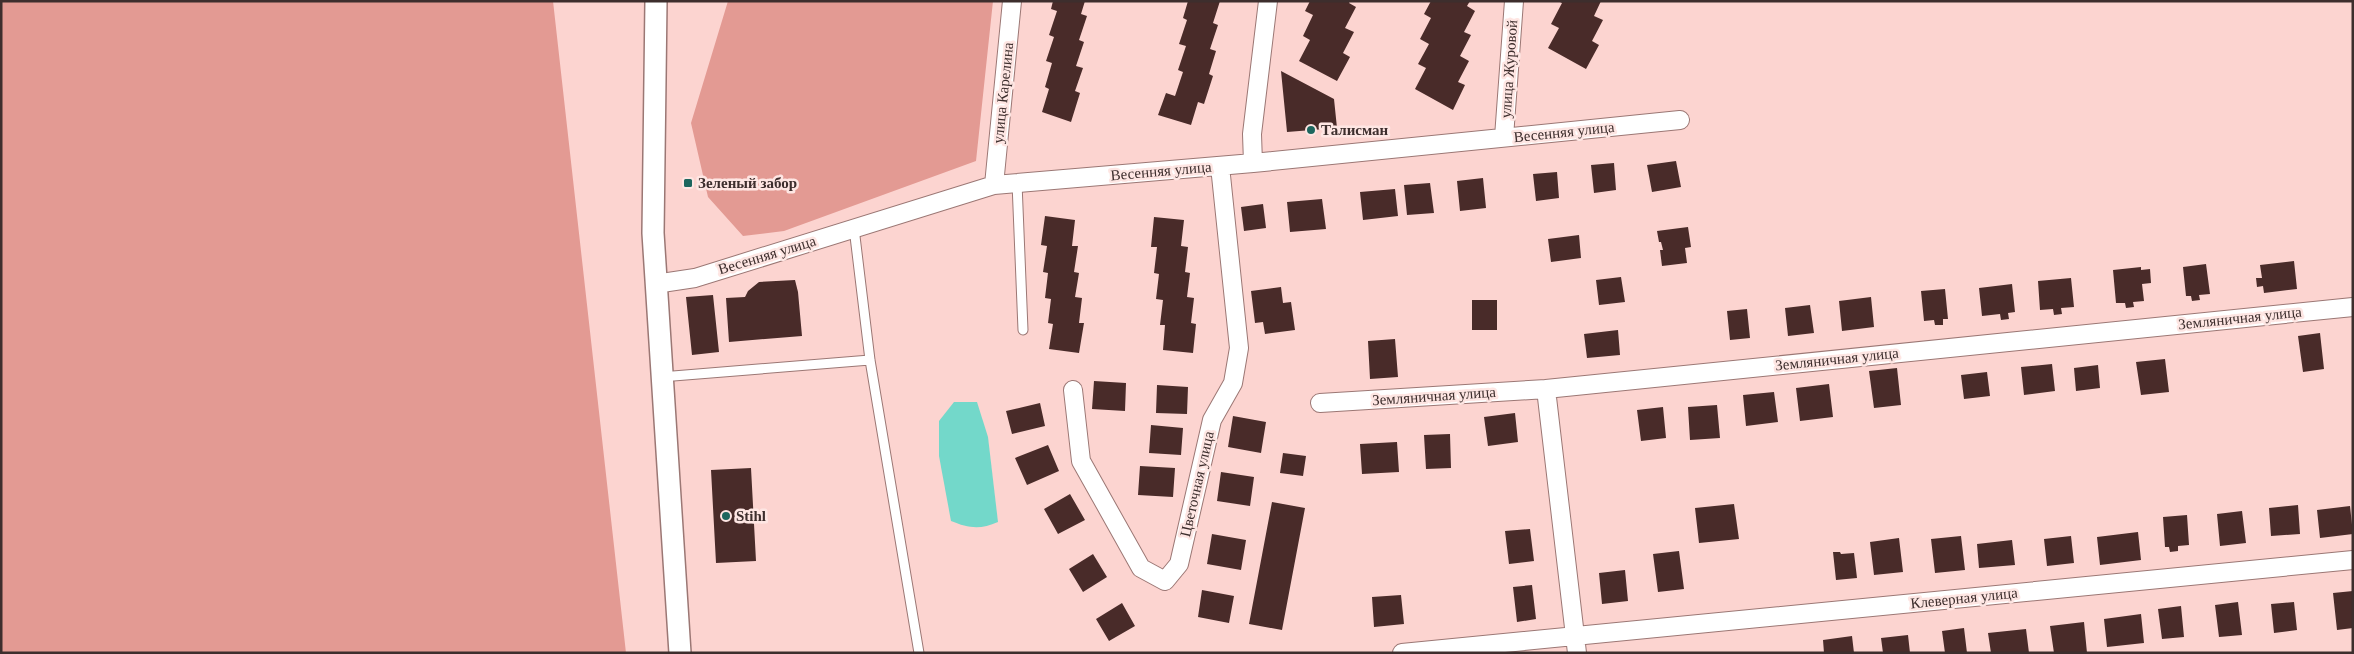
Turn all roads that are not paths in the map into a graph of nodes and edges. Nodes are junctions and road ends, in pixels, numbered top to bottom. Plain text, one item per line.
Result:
1 (1012, 1) edge
2 (1268, 1) edge
3 (1514, 1) edge
4 (655, 10) edge
5 (1680, 120) dead end
6 (1504, 137) junction
7 (1253, 163) junction
8 (1220, 166) junction
9 (1017, 183) junction
10 (994, 185) junction
11 (854, 228) junction
12 (655, 284) junction
13 (2353, 307) edge
14 (1022, 330) dead end
15 (870, 360) junction
16 (662, 377) junction
17 (1546, 389) junction
18 (1073, 390) dead end
19 (1320, 403) dead end
20 (2353, 560) edge
21 (1576, 645) edge
22 (680, 653) edge
23 (919, 653) edge
24 (1402, 653) edge

1 - 10 street, улица Карелина
2 - 7 street
3 - 6 street, улица Журовой
4 - 12 street
5 - 6 street, Весенняя улица
6 - 7 street, Весенняя улица
7 - 8 street, Весенняя улица
8 - 9 street, Весенняя улица
8 - 18 street, Цветочная улица
9 - 10 street, Весенняя улица
9 - 14 lane
10 - 11 street, Весенняя улица
11 - 12 street, Весенняя улица
11 - 15 lane
12 - 16 street
13 - 17 street, Земляничная улица
15 - 16 lane
15 - 23 lane
16 - 22 street
17 - 19 street, Земляничная улица
17 - 21 street
20 - 21 street, Клеверная улица
21 - 24 street, Клеверная улица

